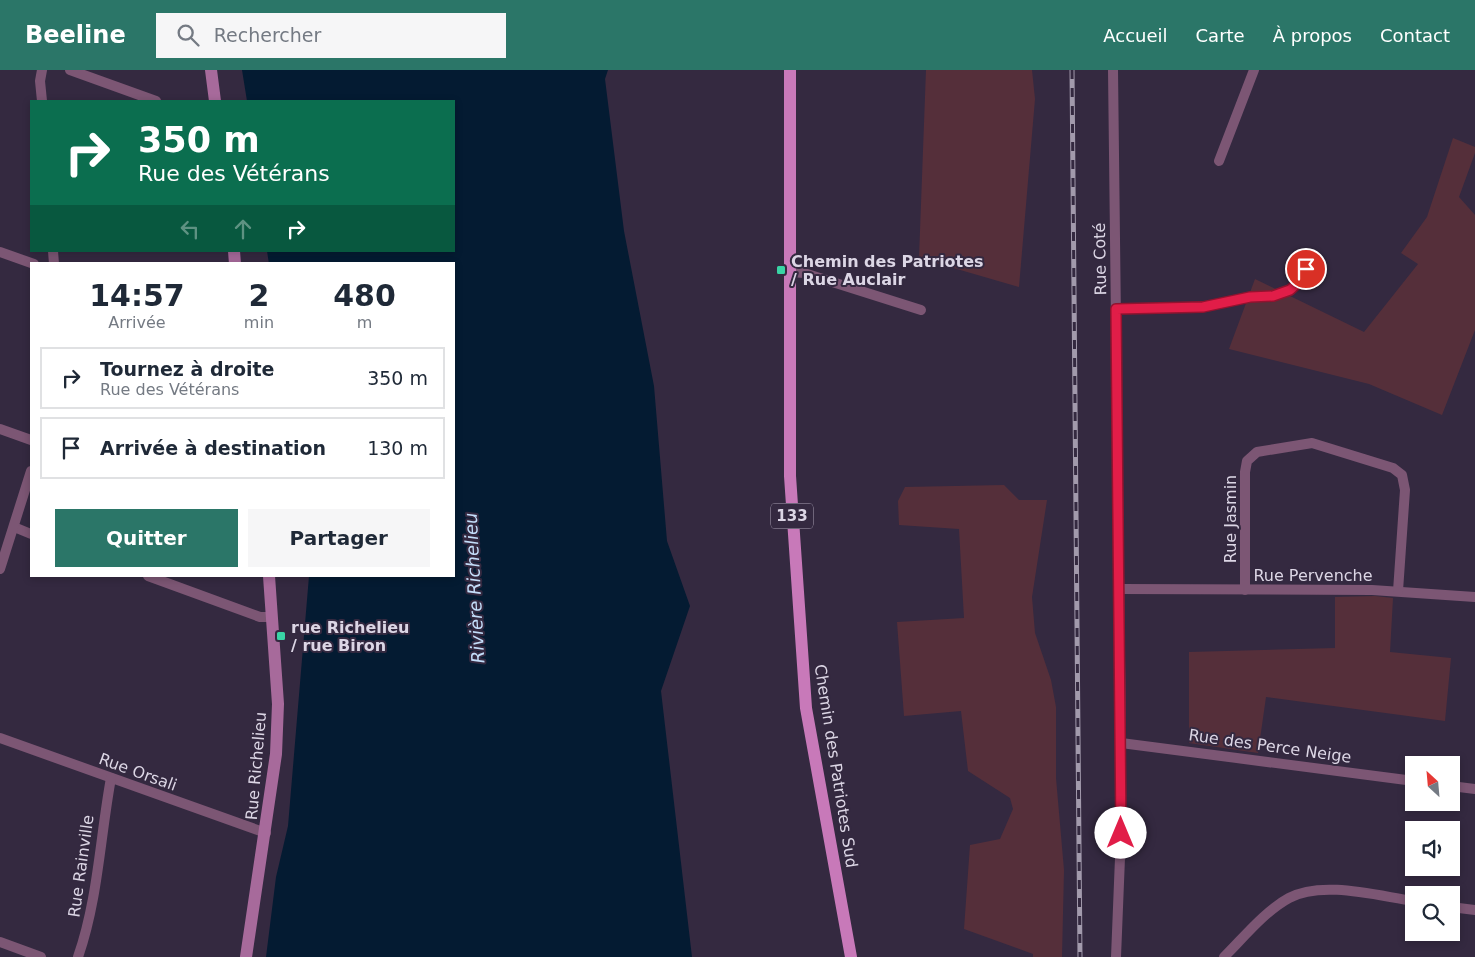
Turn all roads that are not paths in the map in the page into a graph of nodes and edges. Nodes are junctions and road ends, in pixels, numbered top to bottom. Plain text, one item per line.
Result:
1 (42, 70) edge
2 (70, 70) edge
3 (211, 70) edge
4 (790, 70) edge
5 (1114, 70) edge
6 (1254, 70) edge
7 (42, 100) edge
8 (153, 100) edge
9 (215, 100) edge
10 (1219, 161) dead end
11 (0, 252) edge
12 (30, 263) edge
13 (1306, 269) dead end
14 (791, 272) junction
15 (1116, 309) junction
16 (921, 310) dead end
17 (0, 429) edge
18 (30, 440) edge
19 (30, 474) edge
20 (14, 528) junction
21 (30, 534) edge
22 (0, 569) edge
23 (151, 577) edge
24 (269, 577) edge
25 (1120, 589) junction
26 (1245, 590) junction
27 (1398, 590) junction
28 (1475, 597) edge
29 (272, 617) junction
30 (0, 738) edge
31 (1121, 743) junction
32 (111, 778) junction
33 (1405, 780) edge
34 (1460, 787) edge
35 (1475, 789) edge
36 (266, 833) junction
37 (1405, 900) edge
38 (1460, 908) edge
39 (1475, 910) edge
40 (0, 942) edge
41 (41, 957) edge
42 (78, 957) edge
43 (246, 957) edge
44 (851, 957) edge
45 (1116, 957) edge
46 (1224, 957) edge

1 - 7 street
2 - 8 street
3 - 9 main road
4 - 14 main road, Chemin des Patriotes Sud / 133
5 - 15 street, Rue Coté
6 - 10 street
11 - 12 street
13 - 15 street
14 - 16 street
14 - 44 main road, Chemin des Patriotes Sud / 133
15 - 25 street, Rue Coté
17 - 18 street
19 - 20 street
20 - 21 street
20 - 22 street
23 - 29 street
24 - 29 main road, Rue Richelieu
25 - 26 street, Rue Pervenche
25 - 31 street, Rue Coté
26 - 27 street, Rue Pervenche
26 - 27 street, Rue Jasmin
27 - 28 street, Rue Pervenche
29 - 36 main road, Rue Richelieu
30 - 32 street, Rue Orsali
31 - 33 street, Rue des Perce Neige
31 - 45 street, Rue Coté
32 - 36 street, Rue Orsali
32 - 42 street, Rue Rainville
34 - 35 street
36 - 43 main road, Rue Richelieu
37 - 46 street
38 - 39 street
40 - 41 street

